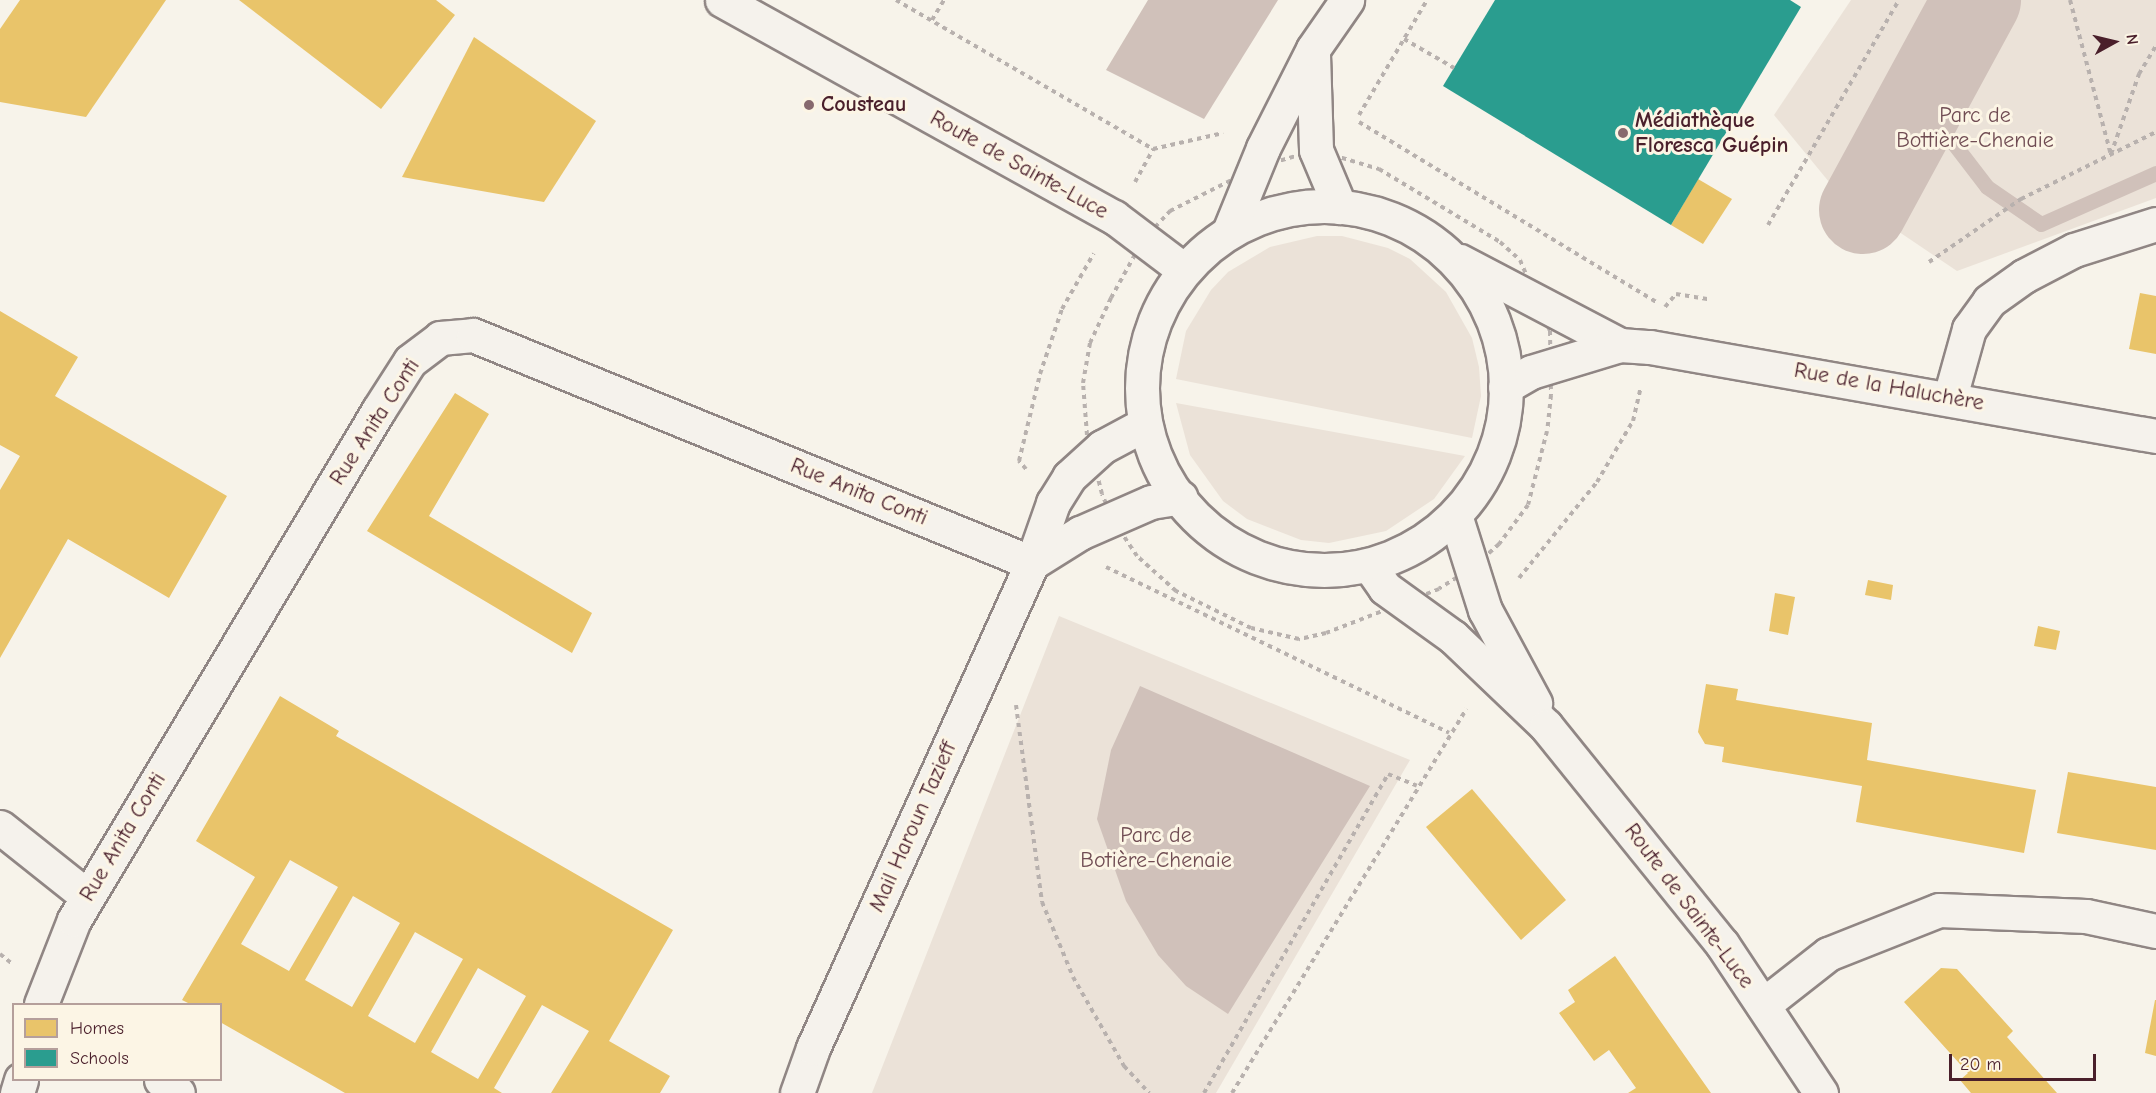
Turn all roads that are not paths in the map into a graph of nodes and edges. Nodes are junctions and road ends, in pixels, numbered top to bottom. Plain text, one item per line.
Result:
1 (722, 0) edge
2 (1347, 0) edge
3 (1313, 49) junction
4 (1340, 207) junction
5 (2156, 224) edge
6 (1230, 229) junction
7 (1448, 255) junction
8 (1184, 270) junction
9 (1635, 346) junction
10 (1505, 387) junction
11 (1950, 397) junction
12 (1146, 424) junction
13 (2156, 436) edge
14 (1181, 497) junction
15 (1455, 515) junction
16 (1032, 563) junction
17 (1369, 565) junction
18 (1546, 726) junction
19 (0, 827) edge
20 (88, 897) junction
21 (2156, 931) edge
22 (51, 999) edge
23 (1763, 1005) junction
24 (162, 1081) edge
25 (178, 1093) edge
26 (797, 1093) edge
27 (1821, 1093) edge

1 - 8 street, Route de Sainte-Luce
2 - 3 street
3 - 4 street
3 - 6 street
4 - 6 street, Rue de la Haluchère
4 - 7 street, Rue de la Haluchère
5 - 11 street
6 - 8 street
7 - 9 street, Rue de la Haluchère
7 - 10 street
8 - 12 street
9 - 10 street, Rue de la Haluchère
9 - 11 street, Rue de la Haluchère
10 - 15 street
11 - 13 street, Rue de la Haluchère
12 - 14 street
12 - 16 street, Mail Haroun Tazieff
14 - 16 street
14 - 17 street
15 - 17 street
15 - 18 street, Route de Sainte-Luce
16 - 20 street, Rue Anita Conti
16 - 26 street, Mail Haroun Tazieff
17 - 18 street, Route de Sainte-Luce
18 - 23 street, Route de Sainte-Luce
19 - 20 street
20 - 22 street, Rue Anita Conti
21 - 23 street
23 - 27 street, Route de Sainte-Luce
24 - 25 street

